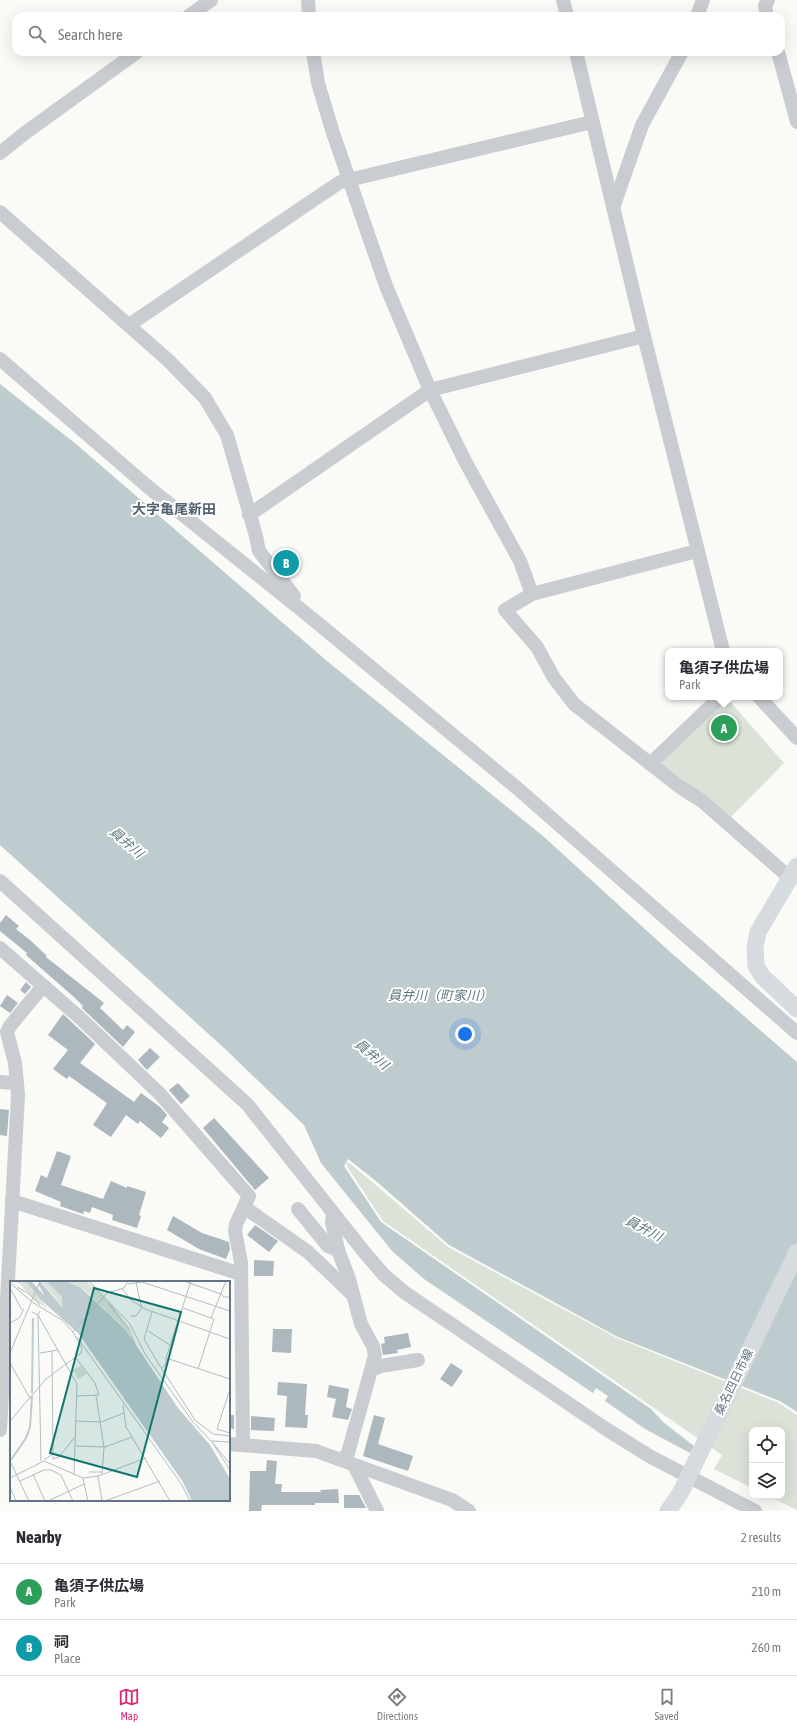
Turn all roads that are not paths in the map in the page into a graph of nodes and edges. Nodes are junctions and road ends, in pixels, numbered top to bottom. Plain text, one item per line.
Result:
1 (212, 0) edge
2 (308, 0) edge
3 (563, 0) edge
4 (703, 0) edge
5 (768, 0) edge
6 (194, 12) edge
7 (309, 12) edge
8 (566, 12) edge
9 (699, 12) edge
10 (766, 12) edge
11 (131, 56) edge
12 (314, 56) edge
13 (577, 56) edge
14 (680, 56) edge
15 (779, 56) edge
16 (592, 122) junction
17 (797, 122) edge
18 (0, 153) edge
19 (348, 180) junction
20 (613, 208) junction
21 (0, 212) edge
22 (129, 325) junction
23 (644, 336) junction
24 (0, 359) edge
25 (430, 390) junction
26 (249, 515) junction
27 (697, 551) junction
28 (532, 594) junction
29 (309, 616) junction
30 (721, 648) edge
31 (762, 700) edge
32 (716, 701) dead end
33 (797, 738) edge
34 (650, 764) junction
35 (793, 872) edge
36 (0, 881) edge
37 (0, 948) edge
38 (43, 986) junction
39 (797, 1009) edge
40 (797, 1033) edge
41 (0, 1082) edge
42 (17, 1083) junction
43 (12, 1201) junction
44 (244, 1207) junction
45 (298, 1209) dead end
46 (333, 1213) junction
47 (338, 1250) junction
48 (797, 1252) edge
49 (241, 1274) junction
50 (354, 1295) junction
51 (418, 1360) dead end
52 (371, 1370) junction
53 (3, 1422) edge
54 (236, 1444) edge
55 (349, 1463) junction
56 (688, 1477) junction
57 (377, 1511) edge
58 (469, 1511) edge
59 (668, 1511) edge
60 (755, 1511) edge

1 - 6 street
2 - 7 street
3 - 8 street
4 - 9 street
5 - 10 street
11 - 18 street
12 - 19 street
13 - 16 street
14 - 20 street
15 - 17 street
16 - 19 street
16 - 20 street
19 - 22 street
19 - 25 street
20 - 23 street
21 - 22 street
22 - 26 street
23 - 25 street
23 - 27 street
24 - 29 street
25 - 26 street
25 - 28 street
26 - 29 street
27 - 28 street
27 - 30 street
28 - 34 street
29 - 40 street
31 - 33 street
32 - 34 street
34 - 35 street
35 - 39 main road
36 - 46 street
37 - 38 street
38 - 42 street
38 - 44 street
41 - 42 street
42 - 43 street
43 - 49 street
43 - 53 street
44 - 49 street
44 - 50 street
45 - 47 street
46 - 47 street
46 - 56 street
47 - 50 street
48 - 56 main road, 桑名四日市線
49 - 54 street
50 - 52 street
51 - 52 street
52 - 55 street
54 - 55 street
55 - 57 street
55 - 58 street
56 - 59 main road, 桑名四日市線
56 - 60 street

